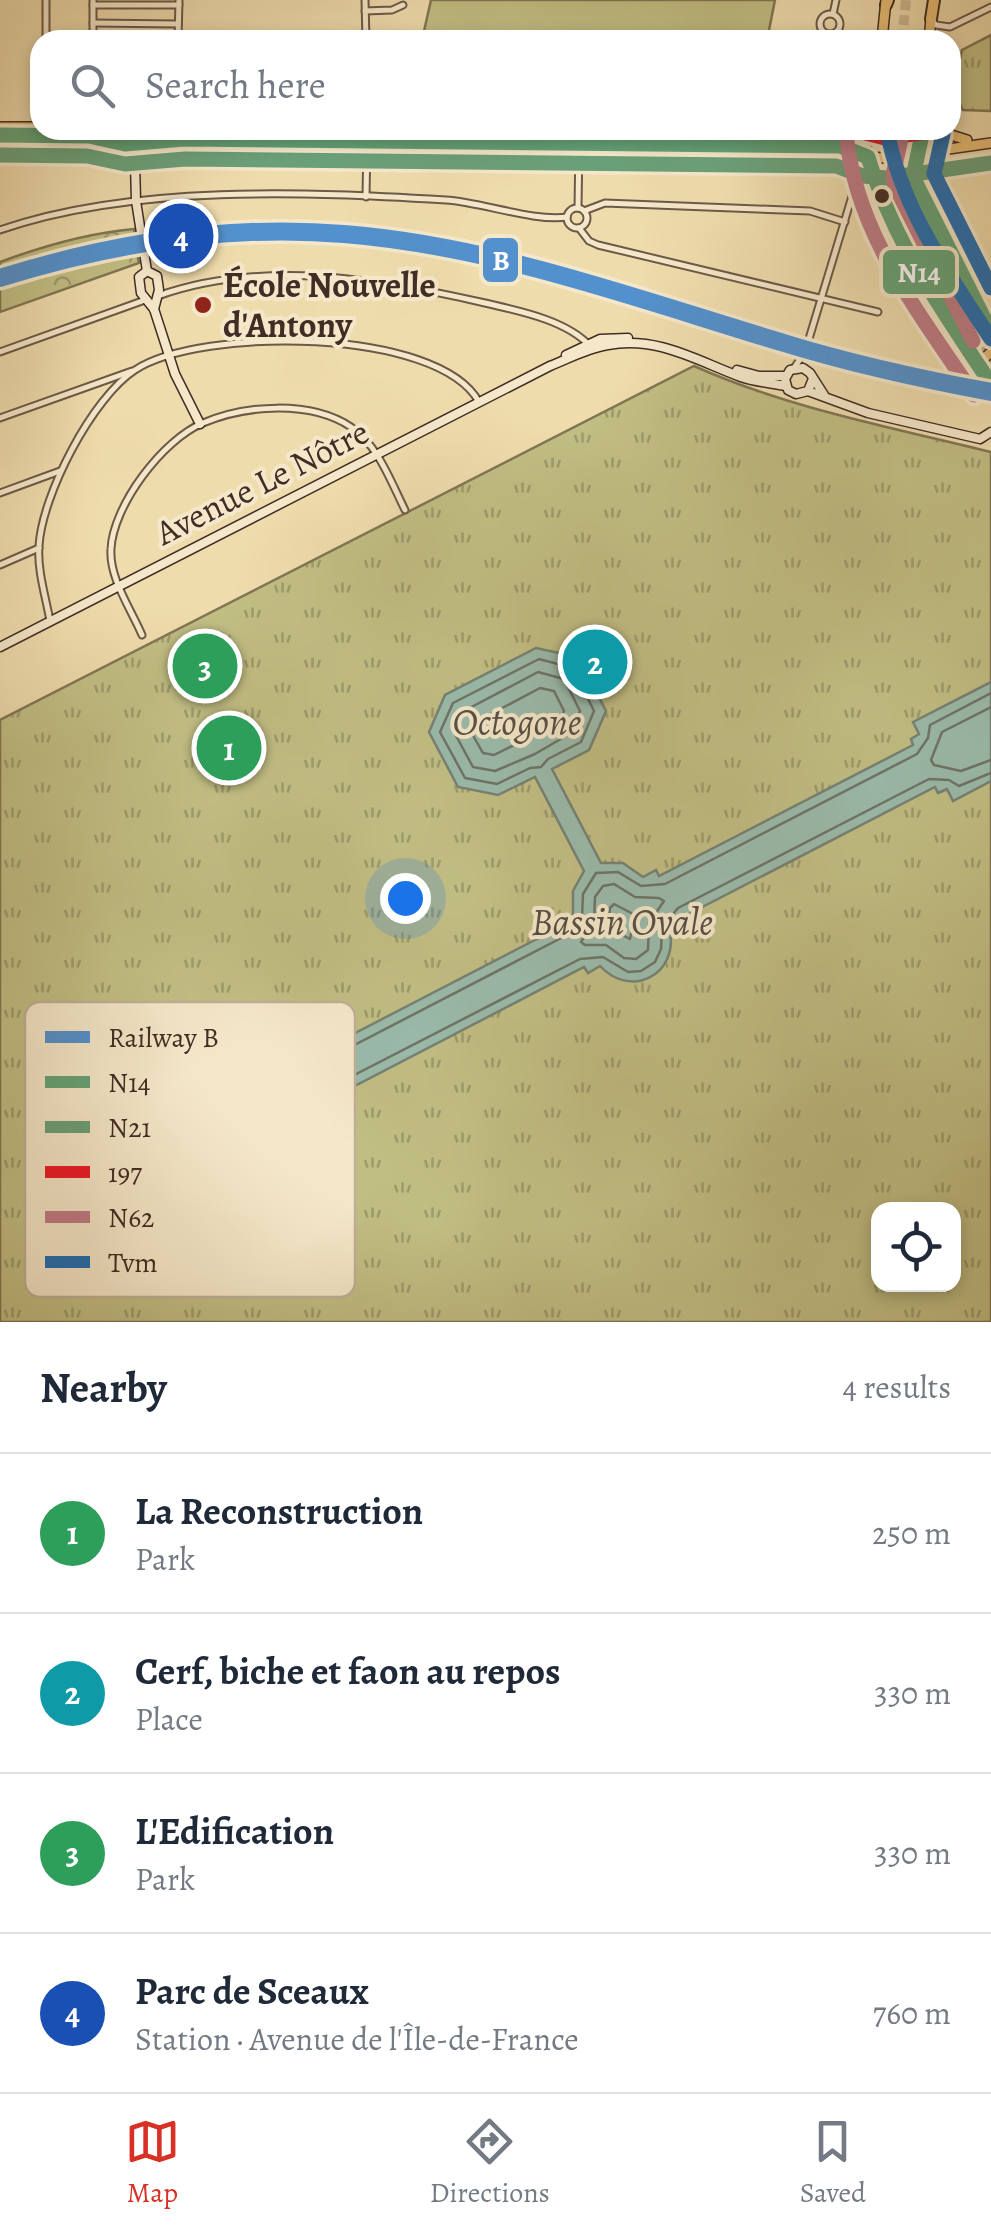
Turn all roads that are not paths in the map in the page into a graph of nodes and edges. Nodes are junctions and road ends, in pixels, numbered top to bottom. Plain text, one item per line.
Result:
1 (46, 0) edge
2 (365, 0) edge
3 (836, 0) edge
4 (934, 0) edge
5 (93, 2) edge
6 (179, 2) edge
7 (887, 2) edge
8 (403, 5) dead end
9 (991, 7) edge
10 (366, 11) junction
11 (832, 14) junction
12 (931, 19) junction
13 (93, 23) junction
14 (178, 24) junction
15 (46, 30) edge
16 (93, 30) edge
17 (178, 30) edge
18 (366, 30) edge
19 (823, 30) edge
20 (838, 30) edge
21 (883, 30) edge
22 (930, 30) edge
23 (0, 127) edge
24 (30, 127) edge
25 (0, 135) edge
26 (30, 135) edge
27 (961, 138) edge
28 (108, 140) edge
29 (153, 140) edge
30 (178, 140) edge
31 (275, 140) edge
32 (867, 140) edge
33 (920, 140) edge
34 (366, 141) junction
35 (118, 142) junction
36 (579, 143) junction
37 (979, 143) junction
38 (991, 143) edge
39 (152, 144) junction
40 (916, 154) junction
41 (868, 157) junction
42 (136, 163) junction
43 (366, 197) junction
44 (136, 201) junction
45 (581, 209) junction
46 (566, 216) junction
47 (845, 222) junction
48 (578, 228) junction
49 (0, 230) edge
50 (147, 270) junction
51 (158, 296) junction
52 (823, 298) junction
53 (146, 300) junction
54 (154, 309) junction
55 (878, 312) dead end
56 (991, 344) edge
57 (590, 346) junction
58 (0, 352) edge
59 (991, 352) edge
60 (170, 356) junction
61 (978, 364) junction
62 (794, 368) junction
63 (134, 370) junction
64 (989, 378) edge
65 (786, 381) junction
66 (812, 381) junction
67 (808, 391) junction
68 (824, 395) junction
69 (479, 402) junction
70 (0, 418) edge
71 (200, 424) junction
72 (991, 432) edge
73 (376, 455) junction
74 (60, 471) junction
75 (0, 493) edge
76 (405, 510) dead end
77 (38, 548) junction
78 (0, 565) edge
79 (121, 590) junction
80 (50, 622) junction
81 (142, 635) dead end
82 (0, 647) edge

1 - 15 street
2 - 10 street
3 - 11 street
4 - 12 highway
5 - 6 street
5 - 13 street
6 - 14 street
7 - 21 main road
8 - 10 street
9 - 12 street
10 - 18 street
11 - 19 street
11 - 20 street
12 - 22 main road
13 - 14 street
13 - 16 street
14 - 17 street
23 - 24 main road
25 - 26 main road
27 - 37 main road
28 - 35 main road
29 - 39 street
30 - 39 main road
31 - 34 main road
32 - 41 main road
33 - 40 main road
34 - 36 main road
34 - 43 street
35 - 39 main road
35 - 42 street
36 - 41 main road
36 - 45 street
37 - 38 main road
37 - 40 main road
39 - 42 street
40 - 41 main road
40 - 56 main road
41 - 47 street
41 - 61 main road
42 - 44 main road
43 - 44 street
43 - 46 street
44 - 49 street
44 - 50 main road
45 - 46 street
45 - 47 street
45 - 48 street
46 - 48 street
47 - 52 street
48 - 52 street
50 - 51 main road
50 - 53 main road
51 - 53 main road
51 - 54 main road
51 - 57 street
52 - 55 street
52 - 62 street
53 - 54 main road
53 - 58 street
54 - 60 main road
57 - 65 main road
57 - 69 main road, Avenue Le Nôtre
59 - 61 main road
60 - 63 street
60 - 69 street
60 - 71 main road
61 - 64 main road
62 - 65 main road
62 - 66 main road
63 - 70 street
63 - 74 street
65 - 67 main road
66 - 67 main road
66 - 68 main road
67 - 68 main road
68 - 72 main road
69 - 73 main road, Avenue Le Nôtre
71 - 73 street
71 - 79 street
73 - 76 street
73 - 79 main road, Avenue Le Nôtre
74 - 75 street
74 - 77 street
77 - 78 street
77 - 80 street
79 - 80 main road, Avenue Le Nôtre
79 - 81 street
80 - 82 main road, Avenue Le Nôtre

